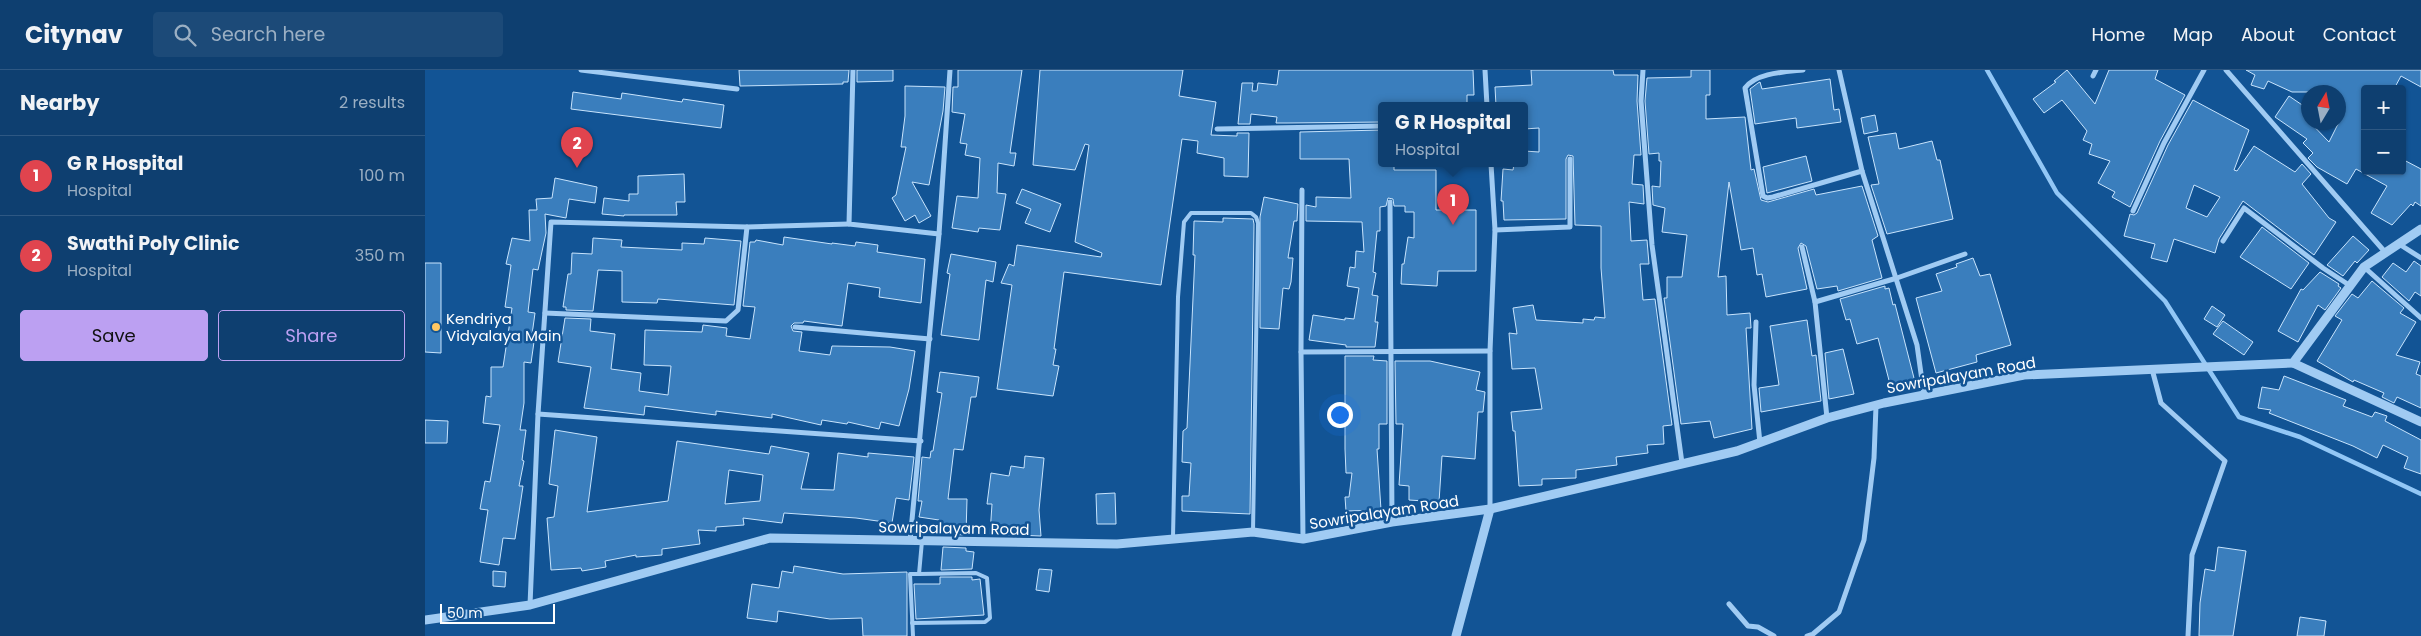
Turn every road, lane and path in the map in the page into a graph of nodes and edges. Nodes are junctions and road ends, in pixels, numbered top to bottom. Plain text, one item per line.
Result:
1 (581, 70) edge
2 (853, 70) edge
3 (950, 70) edge
4 (1485, 70) edge
5 (1643, 70) edge
6 (1803, 70) edge
7 (1839, 70) edge
8 (2096, 70) edge
9 (2204, 70) edge
10 (2226, 70) edge
11 (2093, 76) dead end
12 (737, 89) dead end
13 (1487, 102) edge
14 (1378, 126) edge
15 (1217, 129) dead end
16 (1570, 159) dead end
17 (1491, 167) edge
18 (1863, 171) junction
19 (1302, 190) dead end
20 (1390, 202) dead end
21 (2133, 211) dead end
22 (849, 224) junction
23 (747, 227) junction
24 (2421, 229) edge
25 (1495, 230) junction
26 (939, 234) junction
27 (2223, 241) dead end
28 (2398, 244) junction
29 (1802, 247) dead end
30 (2385, 252) junction
31 (1965, 254) dead end
32 (2421, 258) edge
33 (2364, 267) junction
34 (1897, 278) junction
35 (2349, 285) junction
36 (1815, 302) junction
37 (545, 313) junction
38 (2421, 318) edge
39 (1755, 322) dead end
40 (795, 327) dead end
41 (929, 339) junction
42 (1490, 351) junction
43 (1301, 352) junction
44 (1390, 352) junction
45 (2293, 363) junction
46 (2152, 368) junction
47 (1924, 395) junction
48 (1876, 406) junction
49 (538, 414) junction
50 (1827, 418) junction
51 (2421, 422) edge
52 (921, 441) junction
53 (1760, 442) junction
54 (1682, 463) junction
55 (1490, 509) junction
56 (1392, 522) junction
57 (1253, 532) junction
58 (1173, 537) junction
59 (1303, 539) junction
60 (910, 541) junction
61 (922, 541) junction
62 (919, 574) junction
63 (1729, 604) dead end
64 (531, 605) junction
65 (425, 620) edge
66 (912, 623) junction
67 (913, 636) edge
68 (1456, 636) edge
69 (1774, 636) edge
70 (1807, 636) edge
71 (2187, 636) edge

1 - 12 street
2 - 22 street
3 - 26 street
4 - 13 street
5 - 54 street
6 - 18 street
7 - 18 street
8 - 11 street
9 - 21 street
10 - 30 street
14 - 15 street
16 - 25 street
17 - 25 street
18 - 34 street
19 - 43 street
20 - 44 street
22 - 23 street
22 - 26 street
23 - 37 street
23 - 37 street
24 - 28 street
25 - 42 street
26 - 41 street
27 - 35 street
28 - 30 street
28 - 32 street
29 - 36 street
30 - 33 street
31 - 34 street
33 - 35 street
33 - 38 street
34 - 36 street
34 - 47 street
35 - 45 street
36 - 50 street
37 - 49 street
39 - 53 street
40 - 41 street
41 - 52 street
42 - 44 street
42 - 55 street
43 - 44 street
43 - 59 street
44 - 56 street
45 - 46 street, Sowripalayam Road
45 - 51 street
46 - 47 street, Sowripalayam Road
46 - 71 street
47 - 48 street, Sowripalayam Road
48 - 50 street, Sowripalayam Road
48 - 70 street
49 - 52 street
49 - 64 street
50 - 53 street, Sowripalayam Road
52 - 60 street
53 - 54 street, Sowripalayam Road
54 - 55 street, Sowripalayam Road
55 - 56 street, Sowripalayam Road
55 - 68 street
56 - 59 street, Sowripalayam Road
57 - 58 street, Sowripalayam Road
57 - 58 lane
57 - 59 street, Sowripalayam Road
58 - 61 street, Sowripalayam Road
60 - 61 street, Sowripalayam Road
60 - 64 street, Sowripalayam Road
61 - 62 lane
62 - 66 lane
62 - 66 lane
63 - 69 street
64 - 65 street, Sowripalayam Road
66 - 67 lane

